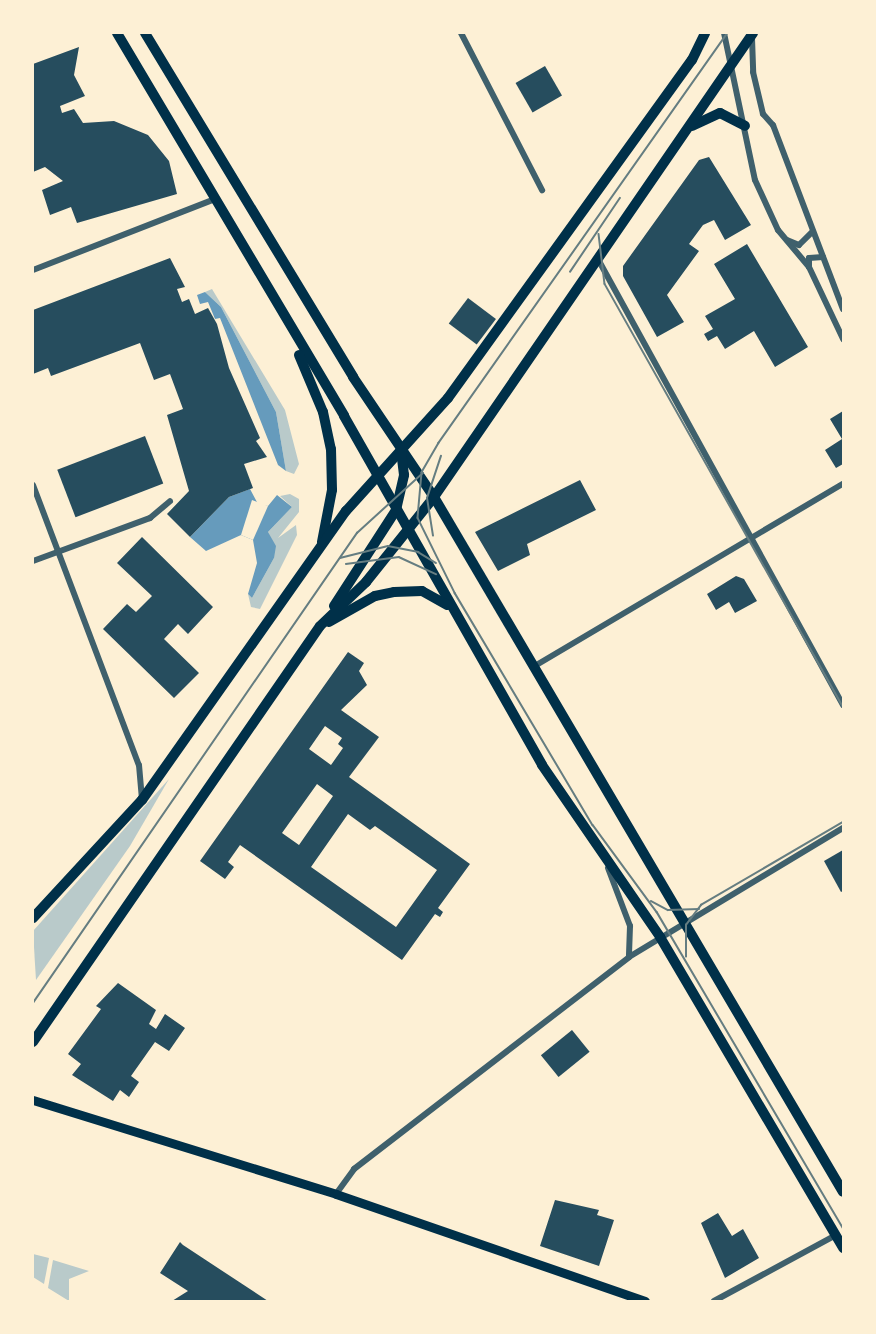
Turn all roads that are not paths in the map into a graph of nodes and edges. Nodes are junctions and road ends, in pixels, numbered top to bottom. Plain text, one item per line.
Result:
1 (117, 33) edge
2 (145, 33) edge
3 (461, 33) edge
4 (705, 33) edge
5 (724, 33) edge
6 (753, 34) edge
7 (731, 67) junction
8 (745, 126) junction
9 (692, 127) junction
10 (542, 190) dead end
11 (215, 199) junction
12 (812, 232) junction
13 (786, 240) junction
14 (823, 257) junction
15 (599, 261) junction
16 (808, 267) junction
17 (33, 270) edge
18 (843, 309) edge
19 (284, 323) junction
20 (843, 339) edge
21 (400, 451) junction
22 (378, 475) junction
23 (843, 484) edge
24 (33, 485) edge
25 (434, 497) junction
26 (170, 501) dead end
27 (396, 510) junction
28 (408, 532) junction
29 (753, 538) junction
30 (58, 551) junction
31 (319, 551) junction
32 (33, 561) edge
33 (449, 607) junction
34 (320, 626) junction
35 (532, 668) junction
36 (843, 705) edge
37 (142, 800) junction
38 (843, 828) edge
39 (606, 861) junction
40 (33, 918) edge
41 (684, 921) junction
42 (660, 937) junction
43 (629, 957) junction
44 (33, 1042) edge
45 (33, 1100) edge
46 (842, 1188) edge
47 (336, 1194) junction
48 (836, 1235) junction
49 (843, 1248) edge
50 (645, 1301) edge
51 (714, 1301) edge

1 - 11 main road
2 - 21 main road
3 - 10 street
4 - 21 main road
5 - 7 street
6 - 7 main road
6 - 12 street
7 - 8 street
7 - 9 main road
8 - 9 main road
8 - 13 street
9 - 15 main road
11 - 17 street
11 - 19 main road
12 - 13 street
12 - 14 street
13 - 16 street
14 - 16 street
14 - 18 street
15 - 25 main road
15 - 29 street
16 - 20 street
19 - 22 main road
19 - 31 main road
21 - 22 main road
21 - 25 main road
21 - 27 main road
22 - 27 main road
22 - 31 main road
23 - 29 street
24 - 30 street
25 - 28 main road
25 - 35 main road
26 - 30 street
27 - 28 main road
27 - 34 main road
28 - 33 main road
28 - 34 main road
29 - 35 street
29 - 36 street
30 - 32 street
30 - 37 street
31 - 37 main road
33 - 34 main road
33 - 39 main road
34 - 44 main road
35 - 41 main road
37 - 40 main road
38 - 41 street
39 - 42 main road
39 - 43 street
41 - 42 street
41 - 46 main road
42 - 43 street
42 - 48 main road
43 - 47 street
45 - 47 main road
47 - 50 main road
48 - 49 main road
48 - 51 street

